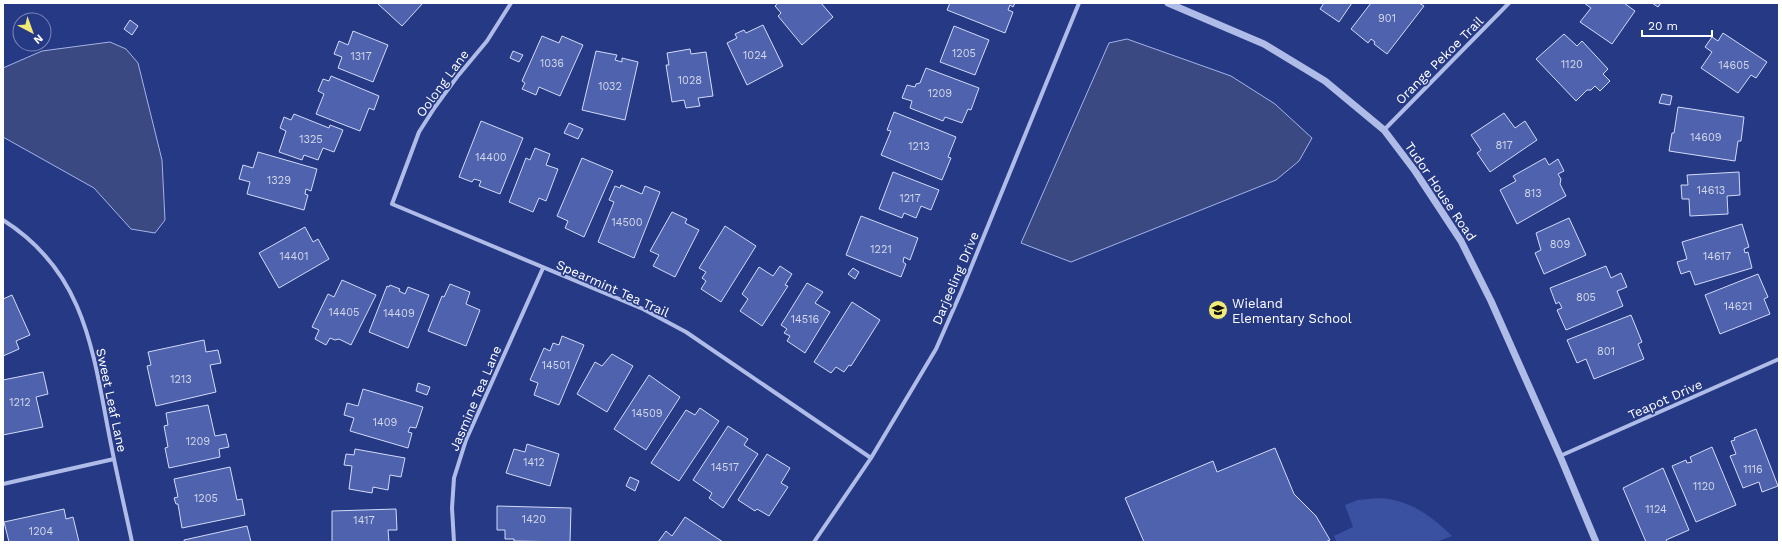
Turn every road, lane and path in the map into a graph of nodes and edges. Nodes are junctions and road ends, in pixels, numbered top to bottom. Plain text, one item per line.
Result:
1 (511, 3) edge
2 (1078, 3) edge
3 (1168, 3) edge
4 (1509, 3) edge
5 (1384, 130) junction
6 (392, 204) joint
7 (3, 220) edge
8 (543, 268) junction
9 (1779, 359) edge
10 (1560, 456) junction
11 (871, 458) junction
12 (114, 459) junction
13 (3, 484) edge
14 (132, 542) edge
15 (454, 542) edge
16 (814, 542) edge
17 (1596, 542) edge

1 - 6 street, Oolong Lane
2 - 11 street, Darjeeling Drive
3 - 5 street, Tudor House Road
4 - 5 street, Orange Pekoe Trail
5 - 10 street, Tudor House Road
6 - 8 street, Spearmint Tea Trail
7 - 12 street, Sweet Leaf Lane
8 - 11 street, Spearmint Tea Trail
8 - 15 street, Jasmine Tea Lane
9 - 10 street, Teapot Drive
10 - 17 street, Tudor House Road
11 - 16 street, Darjeeling Drive
12 - 13 street
12 - 14 street, Sweet Leaf Lane

